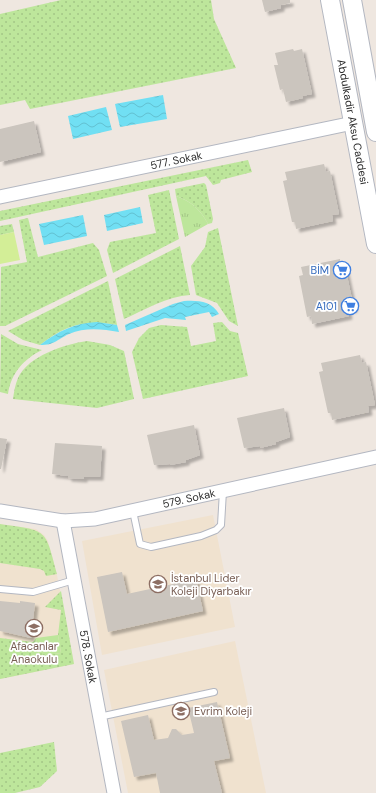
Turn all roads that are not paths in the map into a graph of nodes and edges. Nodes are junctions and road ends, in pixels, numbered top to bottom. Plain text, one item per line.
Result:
1 (330, 0) edge
2 (352, 0) edge
3 (353, 123) junction
4 (376, 132) edge
5 (0, 197) edge
6 (376, 244) edge
7 (376, 456) edge
8 (223, 491) junction
9 (0, 511) edge
10 (133, 511) junction
11 (63, 521) junction
12 (74, 580) junction
13 (0, 589) edge
14 (214, 692) dead end
15 (99, 717) junction
16 (114, 793) edge

1 - 3 main road, Abdulkadir Aksu Caddesi
2 - 4 main road, Abdulkadir Aksu Caddesi
3 - 5 street, 577. Sokak
3 - 6 main road, Abdulkadir Aksu Caddesi
7 - 8 street, 579. Sokak
8 - 10 street, 579. Sokak
8 - 10 lane
9 - 11 street, 579. Sokak
10 - 11 street, 579. Sokak
11 - 12 street, 578. Sokak
12 - 13 lane
12 - 15 street, 578. Sokak
14 - 15 lane
15 - 16 street, 578. Sokak

